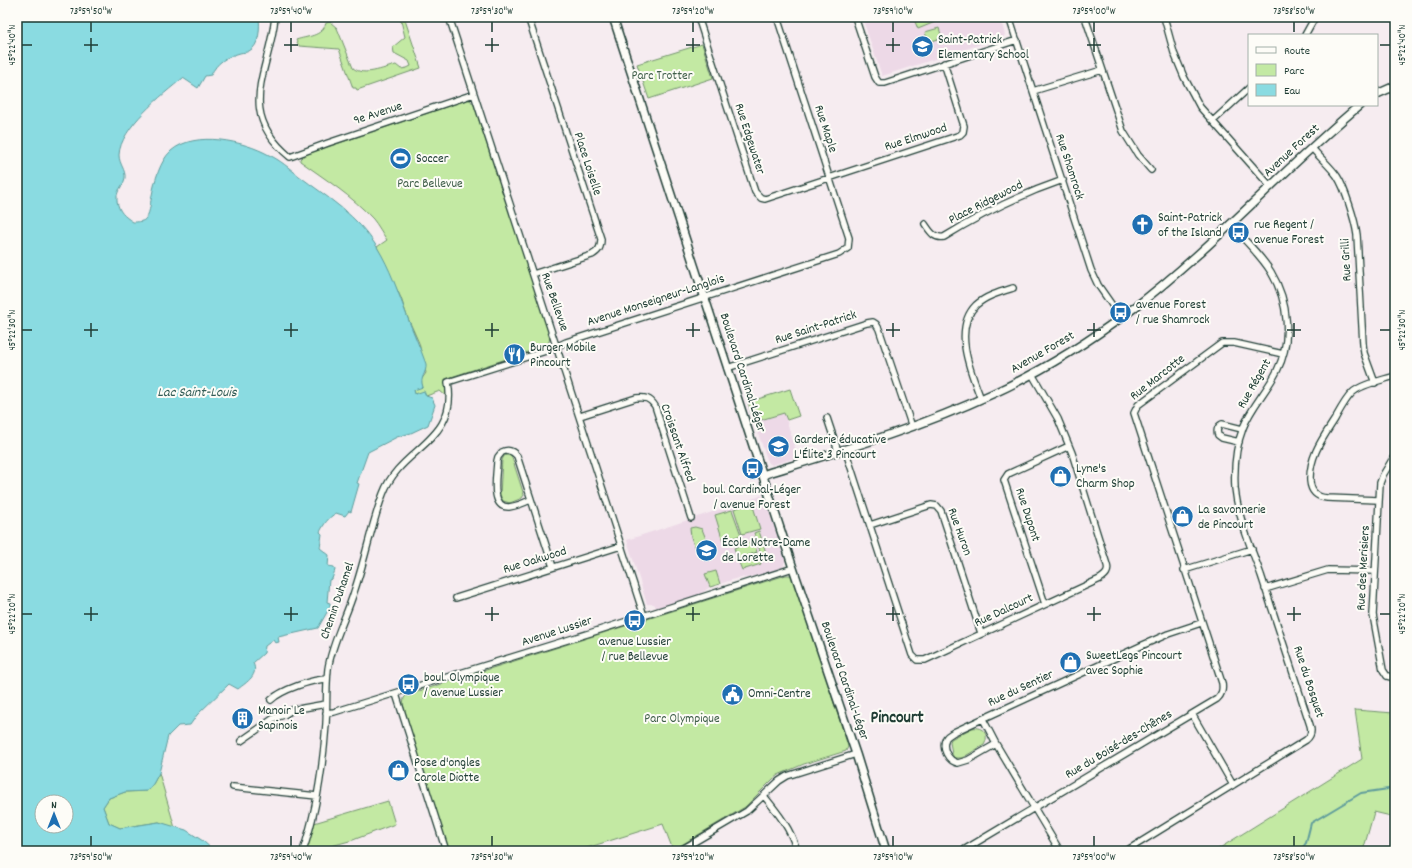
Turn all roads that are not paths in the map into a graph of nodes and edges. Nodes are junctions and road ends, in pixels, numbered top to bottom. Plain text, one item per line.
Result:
1 (275, 17) edge
2 (449, 17) edge
3 (528, 17) edge
4 (613, 17) edge
5 (698, 17) edge
6 (777, 17) edge
7 (855, 17) edge
8 (1009, 17) edge
9 (1085, 17) edge
10 (1164, 17) edge
11 (1315, 17) edge
12 (1306, 34) edge
13 (1016, 40) junction
14 (944, 63) junction
15 (1102, 70) junction
16 (1395, 86) edge
17 (1248, 89) edge
18 (1033, 92) junction
19 (474, 94) junction
20 (1378, 94) edge
21 (1359, 106) edge
22 (1213, 121) junction
23 (1312, 148) junction
24 (1151, 170) dead end
25 (829, 178) junction
26 (1062, 180) junction
27 (1270, 187) junction
28 (925, 224) dead end
29 (1230, 224) junction
30 (848, 248) joint
31 (533, 274) junction
32 (1013, 288) dead end
33 (704, 297) junction
34 (1121, 318) junction
35 (557, 346) junction
36 (1283, 354) junction
37 (727, 368) junction
38 (1032, 374) junction
39 (1395, 376) edge
40 (448, 382) joint
41 (1375, 383) junction
42 (981, 399) junction
43 (580, 416) junction
44 (827, 418) dead end
45 (912, 427) junction
46 (1242, 429) junction
47 (1239, 442) junction
48 (1069, 446) junction
49 (841, 450) junction
50 (1395, 455) edge
51 (762, 475) junction
52 (530, 500) junction
53 (1378, 500) junction
54 (691, 518) dead end
55 (870, 525) junction
56 (621, 546) junction
57 (1252, 549) junction
58 (553, 567) junction
59 (793, 568) junction
60 (1184, 570) junction
61 (1375, 571) junction
62 (1265, 589) junction
63 (456, 598) dead end
64 (1045, 604) junction
65 (644, 616) junction
66 (1201, 623) junction
67 (981, 633) junction
68 (1395, 678) edge
69 (327, 679) junction
70 (396, 694) junction
71 (271, 700) dead end
72 (326, 704) junction
73 (326, 713) junction
74 (1192, 714) junction
75 (983, 719) junction
76 (240, 741) dead end
77 (996, 744) junction
78 (856, 754) junction
79 (1233, 785) junction
80 (233, 787) dead end
81 (317, 796) junction
82 (764, 796) junction
83 (1034, 808) junction
84 (303, 851) edge
85 (446, 851) edge
86 (679, 851) edge
87 (797, 851) edge
88 (886, 851) edge
89 (962, 851) edge
90 (1060, 851) edge
91 (1126, 851) edge

1 - 19 street, 9e Avenue
2 - 19 street, Rue Bellevue
3 - 31 street, Place Loiselle
4 - 33 street, Boulevard Cardinal-Léger
5 - 25 street, Rue Edgewater
6 - 25 street, Rue Maple
7 - 14 street
8 - 13 street, Rue Shamrock
9 - 15 street
10 - 22 street
11 - 12 street
13 - 14 street
13 - 18 street, Rue Shamrock
14 - 25 street, Rue Elmwood
15 - 18 street
15 - 24 street
16 - 20 street
17 - 22 street
18 - 26 street, Rue Shamrock
19 - 31 street, Rue Bellevue
21 - 23 street, Avenue Forest
22 - 27 street
23 - 27 street, Avenue Forest
23 - 41 street, Rue Grilli
25 - 30 street, Rue Maple
26 - 28 street, Place Ridgewood
26 - 34 street, Rue Shamrock
27 - 29 street, Avenue Forest
29 - 34 street, Avenue Forest
29 - 36 street, Rue Régent
30 - 33 street, Avenue Monseigneur-Langlois
31 - 35 street, Rue Bellevue
32 - 42 street
33 - 35 street, Avenue Monseigneur-Langlois
33 - 37 street, Boulevard Cardinal-Léger
34 - 38 street, Avenue Forest
35 - 40 street, Avenue Monseigneur-Langlois
35 - 43 street, Rue Bellevue
36 - 46 street, Rue Régent
36 - 60 street, Rue Marcotte
37 - 45 street, Rue Saint-Patrick
37 - 51 street, Boulevard Cardinal-Léger
38 - 42 street, Avenue Forest
38 - 48 street, Rue Dalcourt
39 - 41 street
40 - 69 street, Chemin Duhamel
41 - 53 street
42 - 45 street, Avenue Forest
43 - 54 street, Croissant Alfred
43 - 56 street, Rue Bellevue
44 - 49 street, Rue Dalcourt
45 - 49 street, Avenue Forest
46 - 47 street, Rue Régent
46 - 47 street, Rue Régent
47 - 57 street, Rue Régent
48 - 64 street, Rue Dalcourt
48 - 64 street, Rue Dupont
49 - 51 street, Avenue Forest
49 - 55 street, Rue Dalcourt
50 - 53 street, Rue des Merisiers
51 - 59 street, Boulevard Cardinal-Léger
52 - 52 street
52 - 58 street
53 - 61 street, Rue des Merisiers
55 - 67 street, Rue Huron
55 - 67 street, Rue Dalcourt
56 - 58 street, Rue Oakwood
56 - 65 street, Rue Bellevue
57 - 60 street
57 - 62 street, Rue du Bosquet
58 - 63 street, Rue Oakwood
59 - 65 street, Avenue Lussier
59 - 78 street, Boulevard Cardinal-Léger
60 - 66 street, Rue Marcotte
61 - 62 street
61 - 68 street, Rue des Merisiers
62 - 79 street, Rue du Bosquet
64 - 67 street, Rue Dalcourt
65 - 70 street, Avenue Lussier
66 - 74 street, Rue du Boisé-des-Chênes
66 - 75 street, Rue du Sentier
69 - 71 street
69 - 72 street, Chemin Duhamel
70 - 73 street, Avenue Lussier
70 - 85 street
72 - 73 street, Chemin Duhamel
72 - 76 street
73 - 81 street, Chemin Duhamel
74 - 79 street
74 - 83 street, Rue du Boisé-des-Chênes
75 - 77 street, Rue du Sentier
75 - 77 street, Rue du Sentier
77 - 83 street, Rue du Sentier
78 - 82 street
78 - 88 street, Boulevard Cardinal-Léger
79 - 91 street, Rue du Bosquet
80 - 81 street
81 - 84 street, Chemin Duhamel
82 - 86 street
82 - 87 street
83 - 89 street, Rue du Boisé-des-Chênes
83 - 90 street, Rue du Sentier

